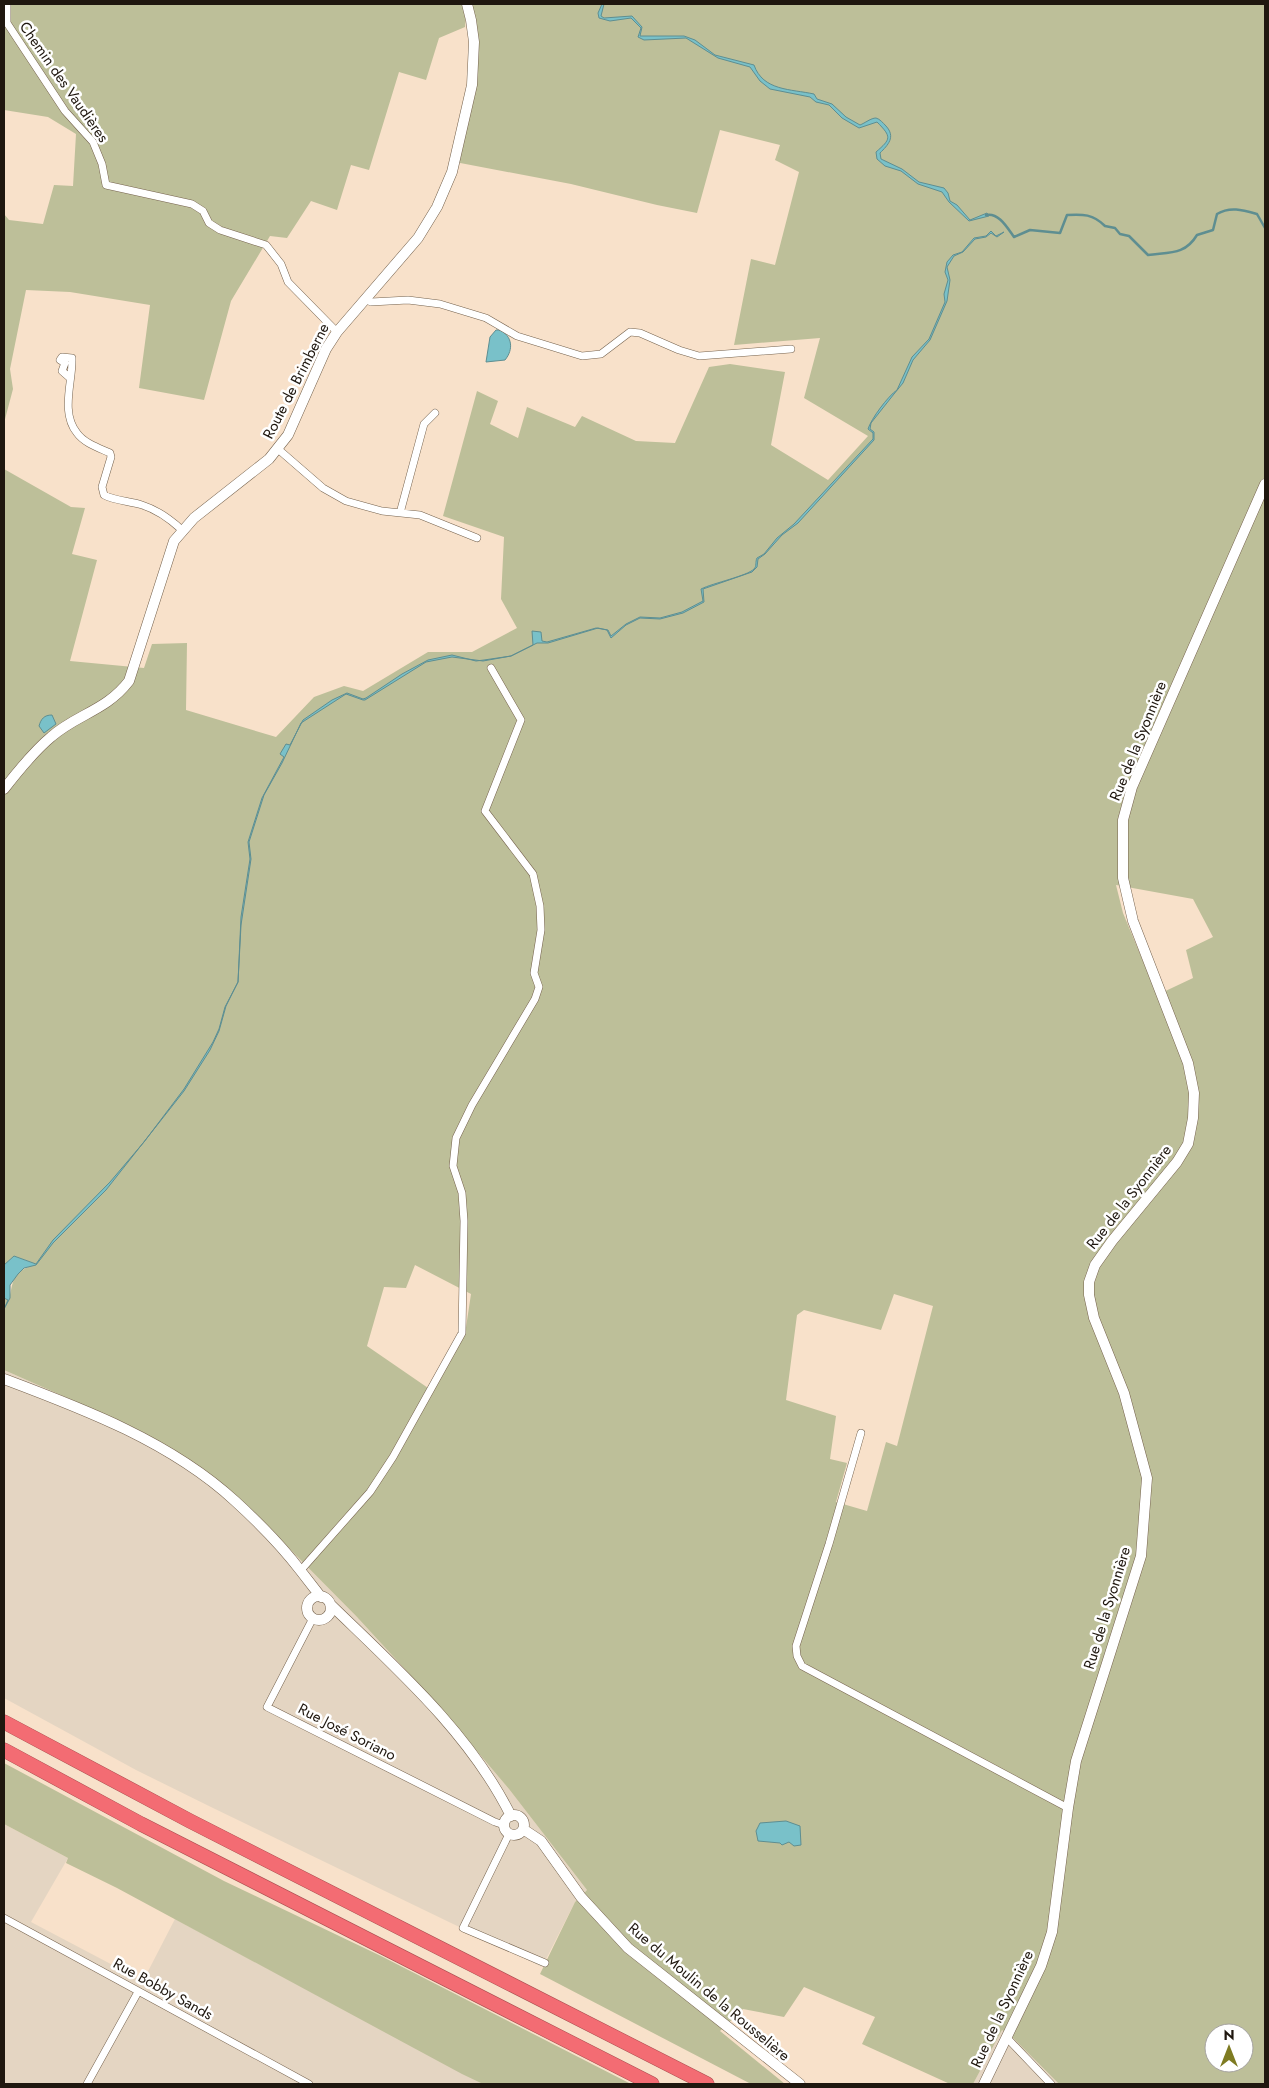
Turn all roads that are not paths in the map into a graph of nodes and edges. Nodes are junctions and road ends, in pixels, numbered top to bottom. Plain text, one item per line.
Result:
1 (7, 4) edge
2 (466, 4) edge
3 (365, 299) junction
4 (336, 332) junction
5 (791, 349) dead end
6 (70, 378) dead end
7 (435, 413) dead end
8 (278, 449) junction
9 (1265, 484) edge
10 (400, 513) junction
11 (182, 530) junction
12 (477, 538) dead end
13 (491, 668) dead end
14 (4, 789) edge
15 (4, 1379) edge
16 (861, 1433) dead end
17 (300, 1570) junction
18 (322, 1597) junction
19 (308, 1602) junction
20 (330, 1604) junction
21 (314, 1618) junction
22 (325, 1618) junction
23 (362, 1634) junction
24 (4, 1722) edge
25 (4, 1750) edge
26 (1068, 1808) junction
27 (508, 1825) junction
28 (523, 1829) junction
29 (4, 1918) edge
30 (545, 1963) dead end
31 (138, 1992) junction
32 (1007, 2038) junction
33 (87, 2084) edge
34 (309, 2084) edge
35 (652, 2084) edge
36 (707, 2084) edge
37 (800, 2084) edge
38 (984, 2084) edge
39 (1051, 2084) edge

1 - 4 street, Chemin des Vaudières
2 - 3 street, Route de Brimberne
3 - 4 street, Route de Brimberne
3 - 5 street
4 - 8 street, Route de Brimberne
6 - 11 street
7 - 10 street
8 - 10 street
8 - 11 street, Route de Brimberne
9 - 26 street, Rue de la Syonnière
10 - 12 street
11 - 14 street, Route de Brimberne
13 - 17 street
15 - 17 street
16 - 26 street
17 - 18 street
17 - 19 street
18 - 19 street
18 - 20 street
19 - 21 street
20 - 22 street
20 - 23 street
21 - 22 street
21 - 27 street, Rue José Soriano
22 - 23 street
23 - 27 street
24 - 36 highway
25 - 35 highway
26 - 32 street, Rue de la Syonnière
27 - 28 street
27 - 28 street, Rue du Moulin de la Rousselière
27 - 30 street
28 - 37 street, Rue du Moulin de la Rousselière
29 - 31 street, Rue Bobby Sands
31 - 33 street
31 - 34 street, Rue Bobby Sands
32 - 38 street, Rue de la Syonnière
32 - 39 street

